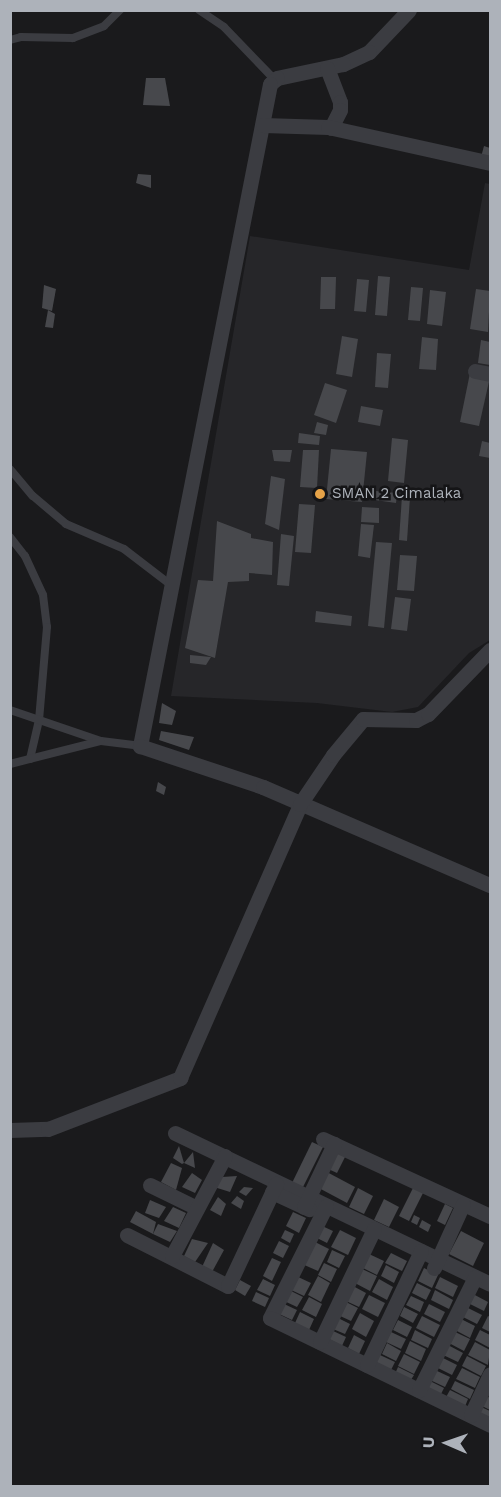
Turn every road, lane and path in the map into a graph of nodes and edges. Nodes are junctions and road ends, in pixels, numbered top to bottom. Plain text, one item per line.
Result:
1 (120, 10) edge
2 (199, 10) edge
3 (409, 10) edge
4 (10, 40) edge
5 (327, 68) junction
6 (274, 79) junction
7 (263, 125) junction
8 (331, 128) junction
9 (490, 163) edge
10 (10, 470) edge
11 (10, 537) edge
12 (171, 585) junction
13 (490, 650) edge
14 (10, 710) edge
15 (39, 720) junction
16 (101, 741) junction
17 (140, 746) junction
18 (30, 759) junction
19 (10, 764) edge
20 (300, 804) junction
21 (490, 885) edge
22 (10, 1130) edge
23 (175, 1133) dead end
24 (225, 1156) junction
25 (150, 1185) dead end
26 (275, 1187) junction
27 (302, 1202) junction
28 (463, 1204) junction
29 (197, 1208) junction
30 (324, 1211) junction
31 (490, 1216) edge
32 (372, 1233) junction
33 (127, 1235) dead end
34 (172, 1256) junction
35 (419, 1256) junction
36 (436, 1264) junction
37 (473, 1281) junction
38 (490, 1284) edge
39 (490, 1295) edge
40 (320, 1342) junction
41 (367, 1365) junction
42 (490, 1374) edge
43 (419, 1390) junction
44 (471, 1415) junction
45 (490, 1425) edge

1 - 4 lane
2 - 6 lane
3 - 5 street
5 - 6 street
5 - 8 street
6 - 7 street
7 - 8 street
7 - 12 street
8 - 9 street
10 - 12 lane
11 - 15 lane
12 - 17 street
13 - 20 street
14 - 15 lane
15 - 16 lane
15 - 18 lane
16 - 17 lane
16 - 18 lane
17 - 20 street
18 - 19 lane
20 - 21 street
20 - 22 street
23 - 24 street
24 - 26 street
24 - 29 street
25 - 29 street
26 - 27 street
26 - 34 street
27 - 28 street
27 - 30 street
28 - 31 street
28 - 36 street
29 - 34 street
30 - 32 street
30 - 40 street
32 - 35 street
32 - 40 street
33 - 34 street
35 - 36 street
35 - 41 street
36 - 37 street
37 - 38 street
37 - 39 street
37 - 43 street
40 - 41 street
41 - 43 street
42 - 44 street
43 - 44 street
44 - 45 street

